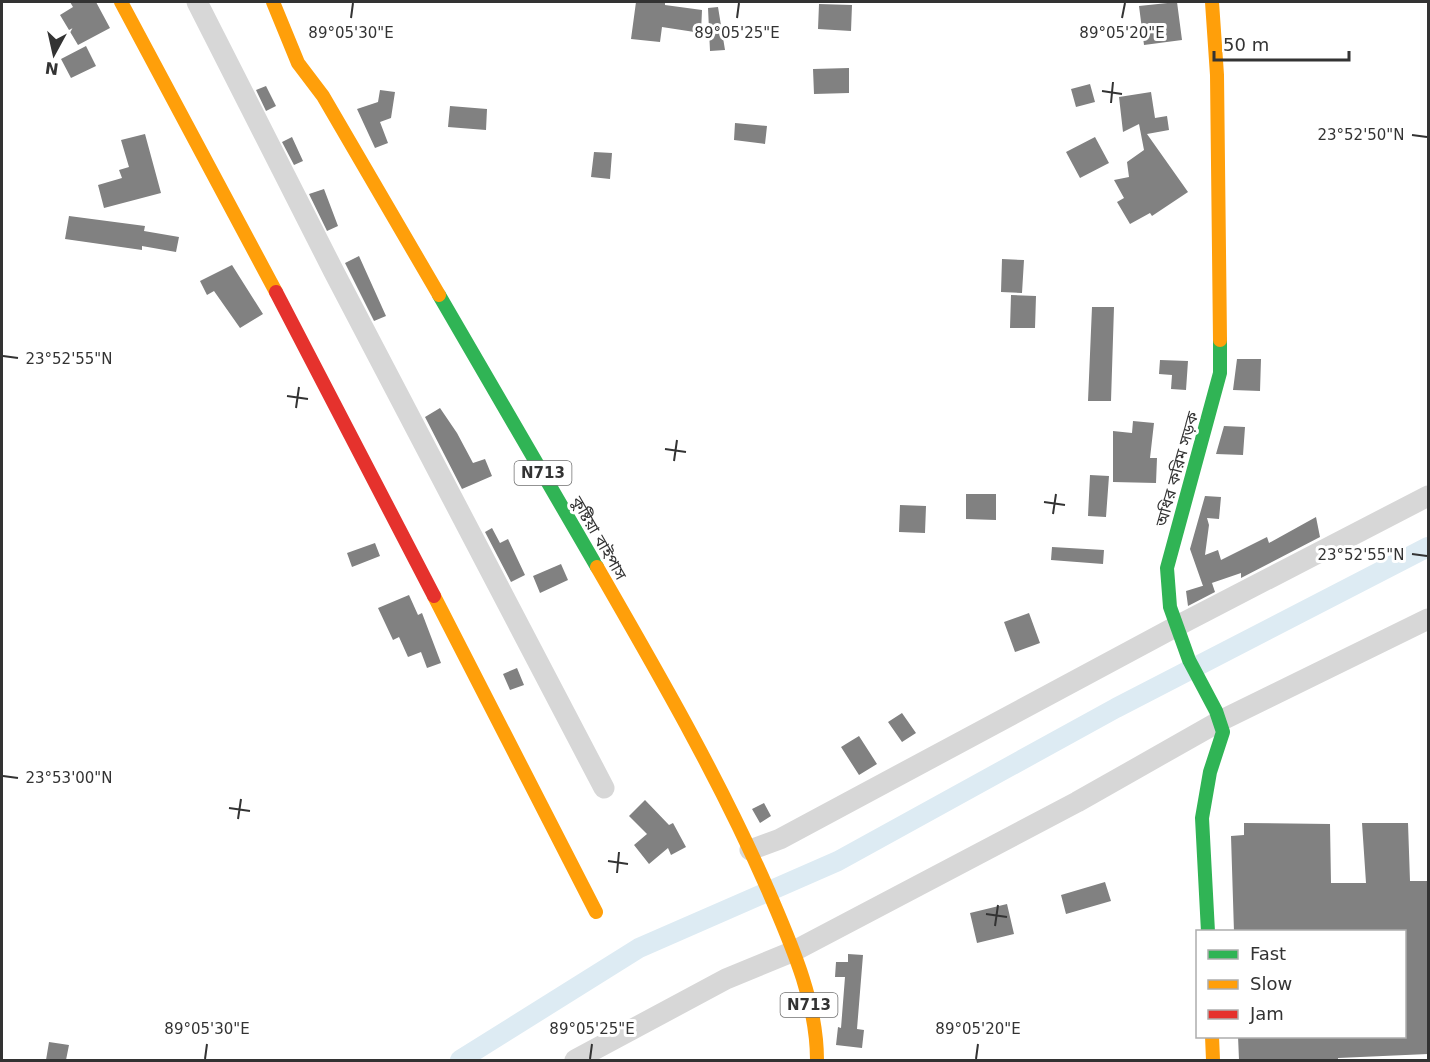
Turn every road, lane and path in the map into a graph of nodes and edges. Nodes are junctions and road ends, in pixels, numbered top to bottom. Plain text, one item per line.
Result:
1 (121, 2) edge
2 (197, 2) edge
3 (273, 2) edge
4 (288, 2) edge
5 (1212, 2) edge
6 (296, 20) dead end
7 (314, 62) dead end
8 (323, 96) junction
9 (1428, 496) edge
10 (1428, 619) edge
11 (1177, 626) junction
12 (1218, 716) junction
13 (604, 788) dead end
14 (752, 853) junction
15 (596, 912) dead end
16 (1208, 930) edge
17 (793, 948) junction
18 (1212, 1038) edge
19 (574, 1060) edge
20 (817, 1060) edge
21 (1213, 1060) edge

1 - 15 main road
2 - 13 street
3 - 8 main road, কুষ্টিয়া বাইপাস / N713
4 - 6 main road
5 - 11 main road, অধির করিম সড়ক
7 - 8 main road, কুষ্টিয়া বাইপাস / N713
8 - 14 main road, কুষ্টিয়া বাইপাস / N713
9 - 11 street
10 - 12 street
11 - 12 main road, অধির করিম সড়ক
11 - 14 street
12 - 16 main road
12 - 17 street
14 - 17 main road, কুষ্টিয়া বাইপাস / N713
17 - 19 street
17 - 20 main road, কুষ্টিয়া বাইপাস / N713
18 - 21 main road

